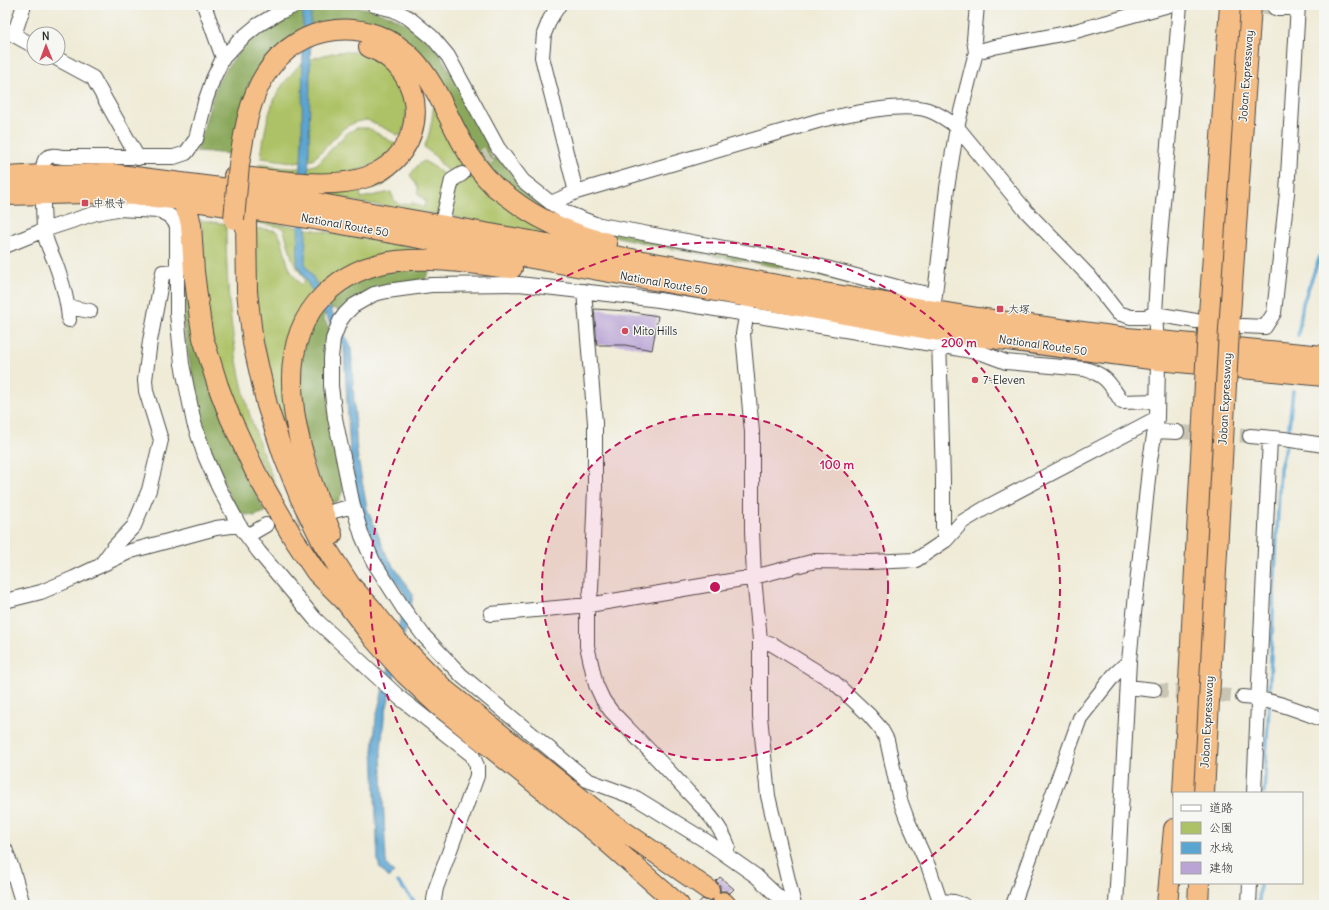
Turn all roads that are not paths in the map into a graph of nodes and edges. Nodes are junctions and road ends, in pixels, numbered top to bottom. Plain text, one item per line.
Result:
1 (24, 5) edge
2 (204, 5) edge
3 (296, 5) edge
4 (374, 5) edge
5 (559, 5) edge
6 (978, 5) edge
7 (1169, 5) edge
8 (1180, 5) edge
9 (1230, 5) edge
10 (1251, 5) edge
11 (1298, 6) edge
12 (1275, 8) dead end
13 (10, 32) edge
14 (26, 41) edge
15 (976, 52) junction
16 (223, 58) junction
17 (66, 63) edge
18 (957, 127) junction
19 (138, 158) junction
20 (245, 165) junction
21 (112, 174) junction
22 (462, 174) tunnel mouth
23 (5, 176) edge
24 (43, 184) junction
25 (576, 192) junction
26 (5, 195) edge
27 (181, 200) junction
28 (551, 203) junction
29 (444, 214) dead end
30 (240, 219) junction
31 (44, 230) junction
32 (5, 246) edge
33 (434, 268) dead end
34 (176, 271) junction
35 (642, 278) junction
36 (431, 285) junction
37 (806, 290) junction
38 (584, 291) junction
39 (934, 303) junction
40 (748, 306) junction
41 (90, 311) dead end
42 (1155, 314) junction
43 (1202, 325) junction
44 (1236, 328) junction
45 (939, 338) junction
46 (1158, 351) junction
47 (1324, 356) edge
48 (1324, 376) edge
49 (1157, 401) junction
50 (1156, 424) junction
51 (1177, 432) tunnel mouth
52 (1250, 436) tunnel mouth
53 (1270, 438) junction
54 (1324, 445) edge
55 (353, 506) junction
56 (334, 511) tunnel mouth
57 (266, 525) tunnel mouth
58 (243, 530) junction
59 (946, 540) junction
60 (100, 566) junction
61 (754, 578) junction
62 (5, 602) edge
63 (345, 602) junction
64 (589, 605) junction
65 (371, 608) junction
66 (491, 614) dead end
67 (1192, 632) junction
68 (760, 640) junction
69 (1129, 661) junction
70 (1128, 687) junction
71 (1154, 690) tunnel mouth
72 (1243, 697) tunnel mouth
73 (1258, 698) junction
74 (1324, 720) edge
75 (1177, 792) edge
76 (1183, 792) edge
77 (1204, 792) edge
78 (1254, 792) edge
79 (1173, 840) edge
80 (5, 849) edge
81 (724, 853) junction
82 (1178, 884) edge
83 (1250, 884) edge
84 (719, 899) edge
85 (23, 905) edge
86 (435, 905) edge
87 (679, 905) edge
88 (787, 905) edge
89 (794, 905) edge
90 (963, 905) edge
91 (1012, 905) edge
92 (1116, 905) edge
93 (1167, 905) edge
94 (1176, 905) edge
95 (1249, 905) edge

1 - 13 street
2 - 16 street
3 - 16 street
4 - 28 street
5 - 25 street
6 - 15 street
7 - 15 street
8 - 42 street
9 - 43 highway, Joban Expressway
10 - 44 highway, Joban Expressway
11 - 12 street
11 - 44 street
13 - 14 street
15 - 18 street
16 - 19 street
17 - 19 street
18 - 25 street
18 - 39 street
18 - 42 street
19 - 24 street
20 - 21 highway
20 - 30 highway
20 - 37 highway
21 - 24 highway, National Route 50
21 - 37 highway, National Route 50
22 - 29 street
23 - 24 highway, National Route 50
24 - 26 highway, National Route 50
24 - 27 highway, National Route 50
24 - 31 street
25 - 28 street
27 - 35 highway, National Route 50
27 - 63 highway
28 - 39 street
30 - 63 highway
30 - 65 highway
31 - 32 street
31 - 34 street
31 - 41 street
33 - 36 street
34 - 58 street
34 - 60 street
35 - 40 highway, National Route 50
35 - 65 highway
36 - 38 street
36 - 55 street
37 - 39 highway, National Route 50
38 - 40 street
38 - 64 street
39 - 46 highway, National Route 50
40 - 45 highway, National Route 50
40 - 61 street
42 - 43 street
42 - 46 street
43 - 67 highway, Joban Expressway, bridge
44 - 77 highway, Joban Expressway, bridge
45 - 46 highway, National Route 50
45 - 49 street
45 - 59 street
46 - 47 highway, National Route 50
46 - 48 highway, National Route 50
46 - 49 street
49 - 50 street
50 - 51 street
50 - 59 street
50 - 69 street
52 - 53 street
53 - 54 street
53 - 73 street
55 - 56 street
55 - 81 street
57 - 58 street
58 - 60 street
58 - 86 street
59 - 61 street
60 - 62 street
61 - 64 street
61 - 68 street
63 - 87 highway
64 - 66 street
64 - 81 street
65 - 84 highway
67 - 75 highway
67 - 76 highway, Joban Expressway
68 - 89 street
68 - 90 street
69 - 70 street
69 - 91 street
70 - 71 street
70 - 92 street
72 - 73 street
73 - 74 street
73 - 78 street
79 - 93 highway
80 - 85 street
81 - 88 street
82 - 94 highway
83 - 95 street

